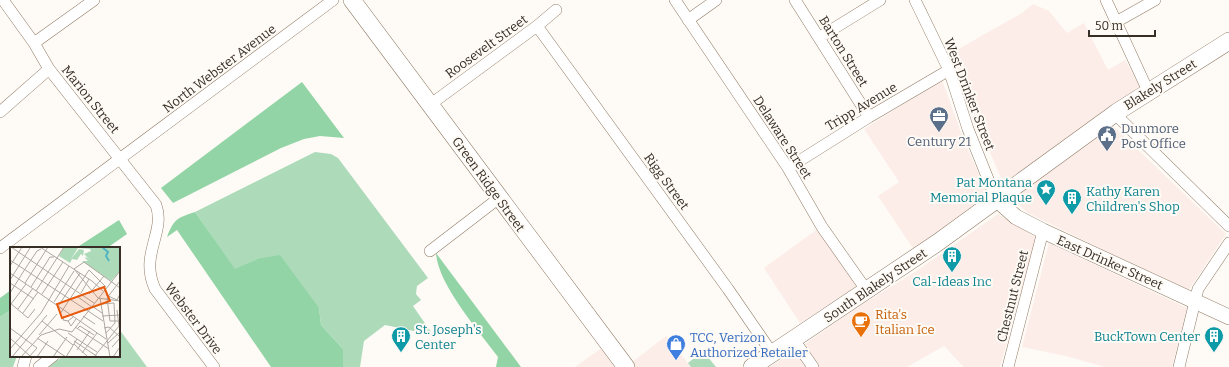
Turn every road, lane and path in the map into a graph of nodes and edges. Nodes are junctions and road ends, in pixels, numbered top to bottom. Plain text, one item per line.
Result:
1 (3, 0) edge
2 (94, 0) edge
3 (334, 0) edge
4 (352, 0) edge
5 (675, 0) edge
6 (716, 0) edge
7 (794, 0) edge
8 (880, 0) edge
9 (915, 0) edge
10 (1106, 0) edge
11 (1155, 0) edge
12 (556, 10) dead end
13 (688, 20) junction
14 (1116, 22) junction
15 (537, 26) junction
16 (820, 37) junction
17 (1229, 41) edge
18 (34, 43) junction
19 (50, 69) junction
20 (949, 70) junction
21 (1148, 91) junction
22 (431, 104) junction
23 (0, 112) edge
24 (1114, 114) junction
25 (869, 117) junction
26 (121, 158) junction
27 (788, 168) junction
28 (499, 198) junction
29 (996, 199) junction
30 (159, 214) joint
31 (1229, 226) edge
32 (1043, 232) junction
33 (1229, 243) edge
34 (0, 248) edge
35 (430, 251) dead end
36 (867, 291) junction
37 (1195, 300) junction
38 (1229, 317) edge
39 (794, 340) junction
40 (772, 353) junction
41 (26, 357) edge
42 (52, 357) edge
43 (22, 367) edge
44 (39, 367) edge
45 (214, 367) edge
46 (626, 367) edge
47 (752, 367) edge
48 (813, 367) edge
49 (1008, 367) edge
50 (1179, 367) edge

1 - 18 street, Marion Street
2 - 18 street
3 - 26 street, North Webster Avenue
4 - 22 main road, Green Ridge Street
5 - 13 street, Delaware Street
6 - 13 street
7 - 16 street, Barton Street
8 - 16 street
9 - 20 street, West Drinker Street
10 - 14 street
11 - 14 street
12 - 15 street, Roosevelt Street
13 - 27 street, Delaware Street
14 - 21 street
15 - 22 street, Roosevelt Street
15 - 40 street, Rigg Street
16 - 25 street, Barton Street
17 - 21 main road, Blakely Street
18 - 19 street, Marion Street
19 - 23 street
19 - 26 street, Marion Street
20 - 25 street, Tripp Avenue
20 - 29 street, West Drinker Street
21 - 24 main road, Blakely Street
22 - 28 main road, Green Ridge Street
24 - 29 main road, Blakely Street
24 - 31 street
25 - 27 street, Tripp Avenue
26 - 30 street, Marion Street
26 - 34 street
27 - 36 street, Delaware Street
28 - 35 street
28 - 46 main road, Green Ridge Street
29 - 32 main road, East Drinker Street
29 - 36 main road, South Blakely Street
30 - 45 street, Webster Drive
32 - 37 main road, East Drinker Street
32 - 49 street, Chestnut Street
33 - 37 street
36 - 39 main road, South Blakely Street
37 - 38 main road, East Drinker Street
37 - 50 street
39 - 40 main road, South Blakely Street
39 - 48 street
40 - 47 main road, South Blakely Street
41 - 43 street
42 - 44 street

